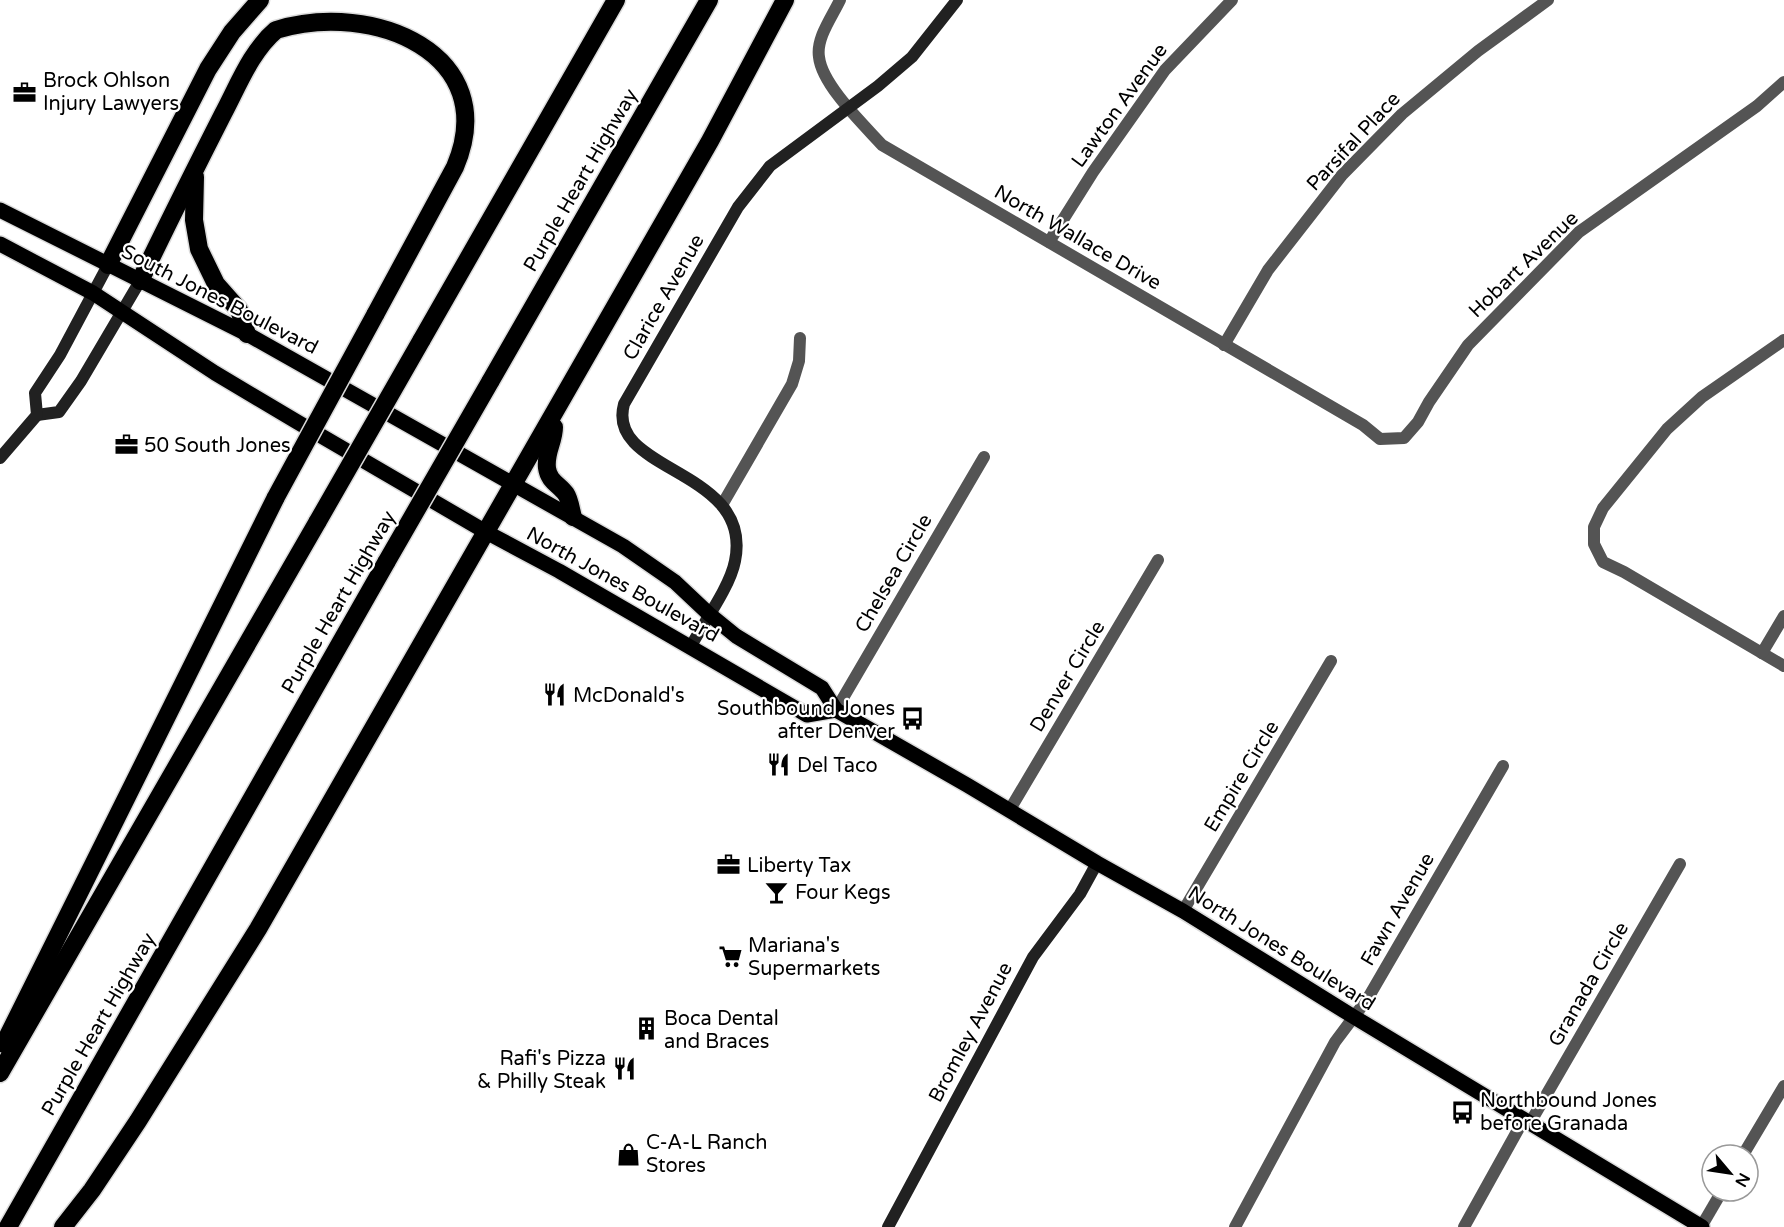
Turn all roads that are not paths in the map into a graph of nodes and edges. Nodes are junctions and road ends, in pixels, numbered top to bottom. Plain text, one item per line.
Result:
1 (260, 0) edge
2 (616, 0) edge
3 (709, 0) edge
4 (785, 0) edge
5 (840, 0) edge
6 (957, 0) edge
7 (1232, 0) edge
8 (1548, 0) edge
9 (322, 6) dead end
10 (417, 24) dead end
11 (1784, 82) edge
12 (848, 107) junction
13 (198, 163) junction
14 (0, 210) edge
15 (1049, 242) junction
16 (0, 244) edge
17 (108, 265) junction
18 (140, 280) junction
19 (93, 293) junction
20 (121, 312) junction
21 (247, 334) junction
22 (800, 338) dead end
23 (1784, 340) edge
24 (1224, 345) junction
25 (555, 413) junction
26 (37, 416) junction
27 (418, 430) joint
28 (1404, 438) joint
29 (984, 457) dead end
30 (0, 459) edge
31 (514, 484) junction
32 (722, 505) junction
33 (573, 517) junction
34 (486, 532) junction
35 (1158, 560) dead end
36 (709, 614) junction
37 (1784, 616) edge
38 (691, 646) junction
39 (1762, 653) junction
40 (1332, 661) dead end
41 (1784, 666) edge
42 (836, 710) junction
43 (1503, 766) dead end
44 (1009, 811) junction
45 (1097, 863) junction
46 (1680, 864) dead end
47 (1183, 911) junction
48 (1354, 1017) junction
49 (0, 1051) edge
50 (0, 1073) edge
51 (1784, 1086) edge
52 (1527, 1121) junction
53 (1750, 1143) edge
54 (1715, 1203) edge
55 (8, 1227) edge
56 (63, 1227) edge
57 (888, 1227) edge
58 (1235, 1227) edge
59 (1464, 1227) edge
60 (1701, 1227) edge

1 - 17 highway
2 - 50 highway, bridge
3 - 55 highway, Purple Heart Highway, bridge
4 - 25 highway
5 - 12 street, North Wallace Drive
6 - 12 street, Clarice Avenue
7 - 15 street, Lawton Avenue
8 - 24 street, Parsifal Place
9 - 13 highway
10 - 49 highway, bridge
11 - 28 street, Hobart Avenue
12 - 15 street, North Wallace Drive
12 - 32 street, Clarice Avenue
13 - 18 highway
13 - 21 highway
14 - 17 main road, South Jones Boulevard
15 - 24 street, North Wallace Drive
16 - 19 main road
17 - 18 main road, South Jones Boulevard
17 - 19 street
18 - 20 street
18 - 21 main road, South Jones Boulevard
19 - 20 main road
19 - 26 street
20 - 26 street
20 - 34 main road, North Jones Boulevard
21 - 27 main road, South Jones Boulevard
22 - 32 street
23 - 39 street
24 - 28 street, North Wallace Drive
25 - 31 highway
25 - 33 highway
26 - 30 street
27 - 31 main road, North Jones Boulevard
29 - 42 street, Chelsea Circle
31 - 33 main road, North Jones Boulevard
31 - 34 highway
32 - 36 street, Clarice Avenue
33 - 36 main road, North Jones Boulevard
34 - 38 main road, North Jones Boulevard
34 - 56 highway
35 - 44 street, Denver Circle
36 - 38 street, Clarice Avenue
36 - 42 main road, North Jones Boulevard
37 - 39 street
38 - 42 main road, North Jones Boulevard
39 - 41 street
40 - 47 street, Empire Circle
42 - 44 main road, North Jones Boulevard
43 - 48 street, Fawn Avenue
44 - 45 main road, North Jones Boulevard
45 - 47 main road, North Jones Boulevard
45 - 57 street, Bromley Avenue
46 - 52 street, Granada Circle
47 - 48 main road, North Jones Boulevard
48 - 52 main road, North Jones Boulevard
48 - 58 street, Fawn Avenue
51 - 53 street
52 - 59 street, Granada Circle
52 - 60 main road, North Jones Boulevard
54 - 60 street

